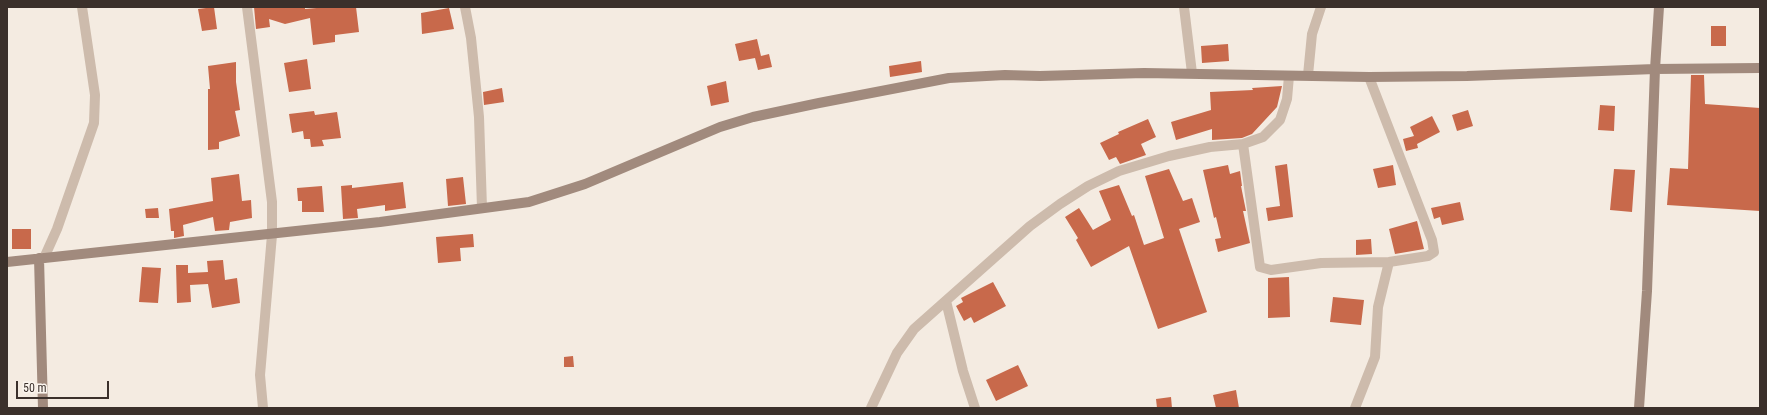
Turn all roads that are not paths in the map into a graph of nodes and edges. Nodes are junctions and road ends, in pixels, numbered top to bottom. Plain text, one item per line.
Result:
1 (82, 7) edge
2 (247, 7) edge
3 (465, 7) edge
4 (1184, 7) edge
5 (1321, 7) edge
6 (1659, 7) edge
7 (1760, 68) edge
8 (1655, 69) junction
9 (1192, 73) junction
10 (1308, 75) junction
11 (1290, 76) junction
12 (1369, 78) junction
13 (1243, 144) junction
14 (482, 208) junction
15 (272, 235) junction
16 (42, 258) junction
17 (7, 262) edge
18 (1389, 262) junction
19 (946, 301) junction
20 (43, 408) edge
21 (262, 408) edge
22 (871, 408) edge
23 (975, 408) edge
24 (1354, 408) edge
25 (1639, 408) edge

1 - 16 street
2 - 15 street
3 - 14 street
4 - 9 street
5 - 10 street
6 - 8 street
7 - 8 street
8 - 12 street
8 - 25 street
9 - 11 street
9 - 14 street
10 - 11 street
10 - 12 street
11 - 13 street
12 - 18 street
13 - 18 street
13 - 19 street
14 - 15 street
15 - 16 street
15 - 21 street
16 - 17 street
16 - 20 street
18 - 24 street
19 - 22 street
19 - 23 street

